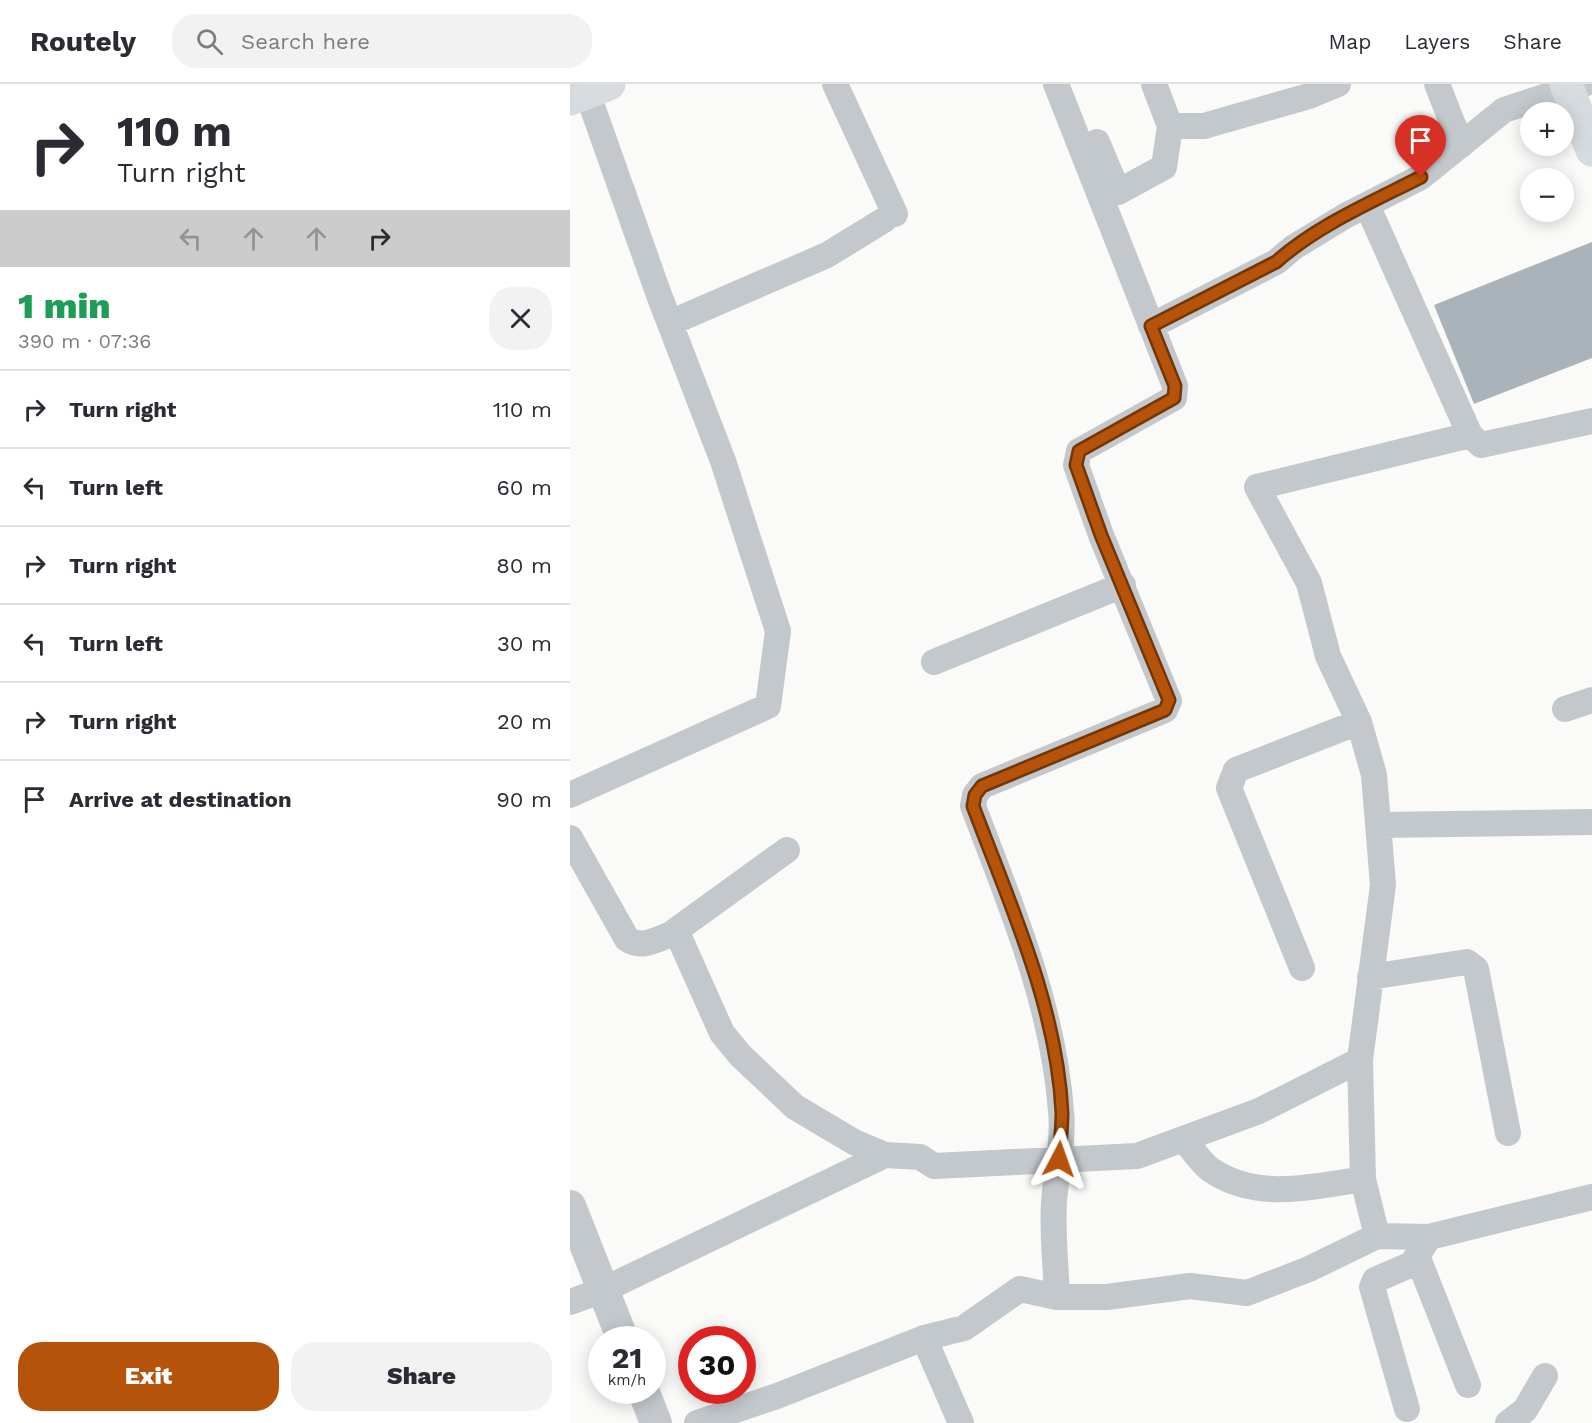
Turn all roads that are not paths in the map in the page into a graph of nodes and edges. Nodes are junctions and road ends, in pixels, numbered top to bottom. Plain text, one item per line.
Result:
1 (835, 84) edge
2 (1056, 84) edge
3 (1072, 84) edge
4 (1154, 84) edge
5 (1338, 84) edge
6 (1437, 84) edge
7 (1580, 86) edge
8 (589, 92) edge
9 (1170, 126) junction
10 (1461, 145) junction
11 (1592, 150) edge
12 (1366, 205) junction
13 (670, 323) junction
14 (1151, 326) junction
15 (1592, 422) edge
16 (1470, 435) junction
17 (1123, 585) junction
18 (934, 662) dead end
19 (1592, 700) edge
20 (1565, 709) dead end
21 (1359, 722) junction
22 (570, 795) edge
23 (1592, 822) edge
24 (1378, 825) junction
25 (570, 838) edge
26 (787, 850) dead end
27 (671, 934) junction
28 (1302, 968) dead end
29 (1370, 977) junction
30 (1360, 1060) junction
31 (1508, 1133) dead end
32 (1184, 1139) junction
33 (885, 1155) junction
34 (1059, 1159) junction
35 (1363, 1179) junction
36 (1592, 1197) edge
37 (572, 1215) edge
38 (1377, 1236) junction
39 (1424, 1247) junction
40 (603, 1290) junction
41 (1058, 1297) junction
42 (570, 1302) edge
43 (617, 1326) edge
44 (924, 1338) junction
45 (1545, 1376) dead end
46 (1468, 1385) dead end
47 (649, 1404) edge
48 (1407, 1409) dead end
49 (656, 1423) edge
50 (696, 1423) edge
51 (961, 1423) edge
52 (1508, 1423) edge

1 - 13 street
2 - 14 street
3 - 9 street
4 - 9 street
5 - 9 street
6 - 10 street
7 - 10 street
7 - 11 main road
8 - 13 street
10 - 12 street
12 - 14 street
12 - 16 street
13 - 22 street
14 - 17 street
15 - 16 street
16 - 21 street
17 - 18 street
17 - 34 street
19 - 20 street
21 - 24 street
21 - 28 street
23 - 24 street
24 - 29 street
25 - 27 street
26 - 27 street
27 - 33 street
29 - 30 street
29 - 31 street
30 - 32 street
30 - 35 street
32 - 34 street
32 - 35 street
33 - 34 street
33 - 40 street
34 - 41 street
35 - 38 street
36 - 39 street
37 - 40 street
38 - 39 street
38 - 41 street
39 - 46 street
39 - 48 street
40 - 42 street
40 - 43 street
41 - 44 street
44 - 50 street
44 - 51 street
45 - 52 street
47 - 49 street

